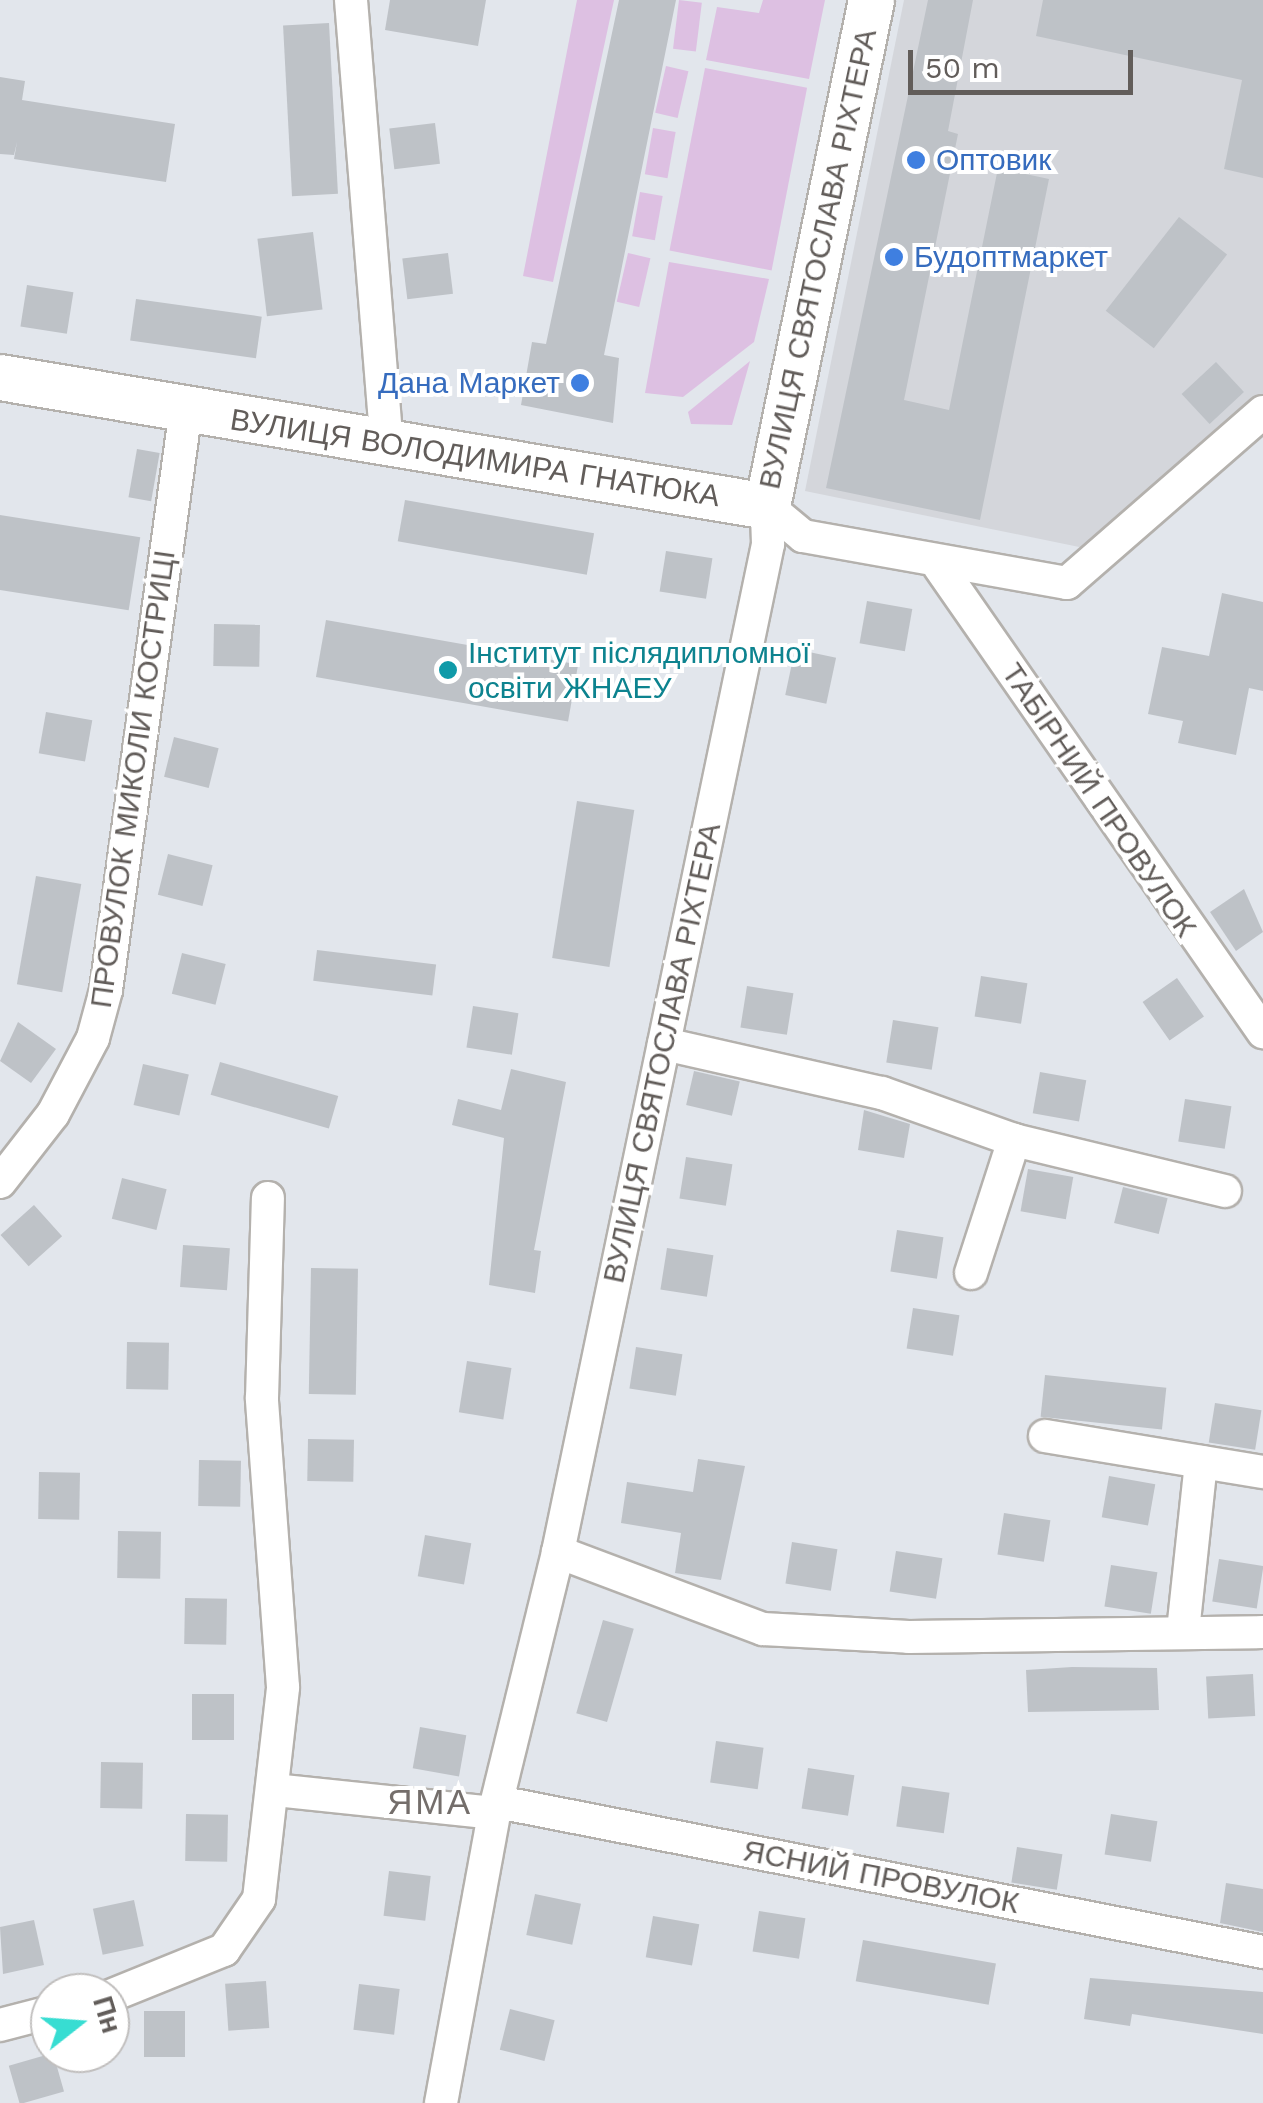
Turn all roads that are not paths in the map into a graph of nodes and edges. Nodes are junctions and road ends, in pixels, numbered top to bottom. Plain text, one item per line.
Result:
1 (352, 0) edge
2 (871, 0) edge
3 (0, 377) edge
4 (186, 409) junction
5 (1263, 412) edge
6 (388, 445) junction
7 (767, 506) junction
8 (938, 566) junction
9 (1263, 1032) edge
10 (664, 1044) junction
11 (1014, 1140) junction
12 (0, 1182) edge
13 (1225, 1192) dead end
14 (268, 1198) dead end
15 (970, 1273) dead end
16 (1046, 1436) dead end
17 (1201, 1462) junction
18 (1263, 1472) edge
19 (558, 1552) junction
20 (1184, 1632) junction
21 (1263, 1632) edge
22 (275, 1790) junction
23 (496, 1808) junction
24 (1263, 1952) edge
25 (130, 1987) edge
26 (30, 2018) edge
27 (0, 2026) edge
28 (440, 2103) edge

1 - 6 street
2 - 7 main road, ВУЛИЦЯ СВЯТОСЛАВА РІХТЕРА
3 - 4 main road, ВУЛИЦЯ ВОЛОДИМИРА ГНАТЮКА
4 - 6 main road, ВУЛИЦЯ ВОЛОДИМИРА ГНАТЮКА
4 - 12 street, ПРОВУЛОК МИКОЛИ КОСТРИЦІ
5 - 8 street, ВУЛИЦЯ ВОЛОДИМИРА ГНАТЮКА
6 - 7 main road, ВУЛИЦЯ ВОЛОДИМИРА ГНАТЮКА
7 - 8 street, ВУЛИЦЯ ВОЛОДИМИРА ГНАТЮКА
7 - 10 street, ВУЛИЦЯ СВЯТОСЛАВА РІХТЕРА
8 - 9 street, ТАБІРНИЙ ПРОВУЛОК
10 - 11 street
10 - 19 street, ВУЛИЦЯ СВЯТОСЛАВА РІХТЕРА
11 - 13 street
11 - 15 street
14 - 22 street
16 - 17 street
17 - 18 street
17 - 20 street
19 - 20 street
19 - 23 street, ВУЛИЦЯ СВЯТОСЛАВА РІХТЕРА
20 - 21 street
22 - 23 street, ЯСНИЙ ПРОВУЛОК
22 - 25 street
23 - 24 street, ЯСНИЙ ПРОВУЛОК
23 - 28 street, ВУЛИЦЯ СВЯТОСЛАВА РІХТЕРА
26 - 27 street

